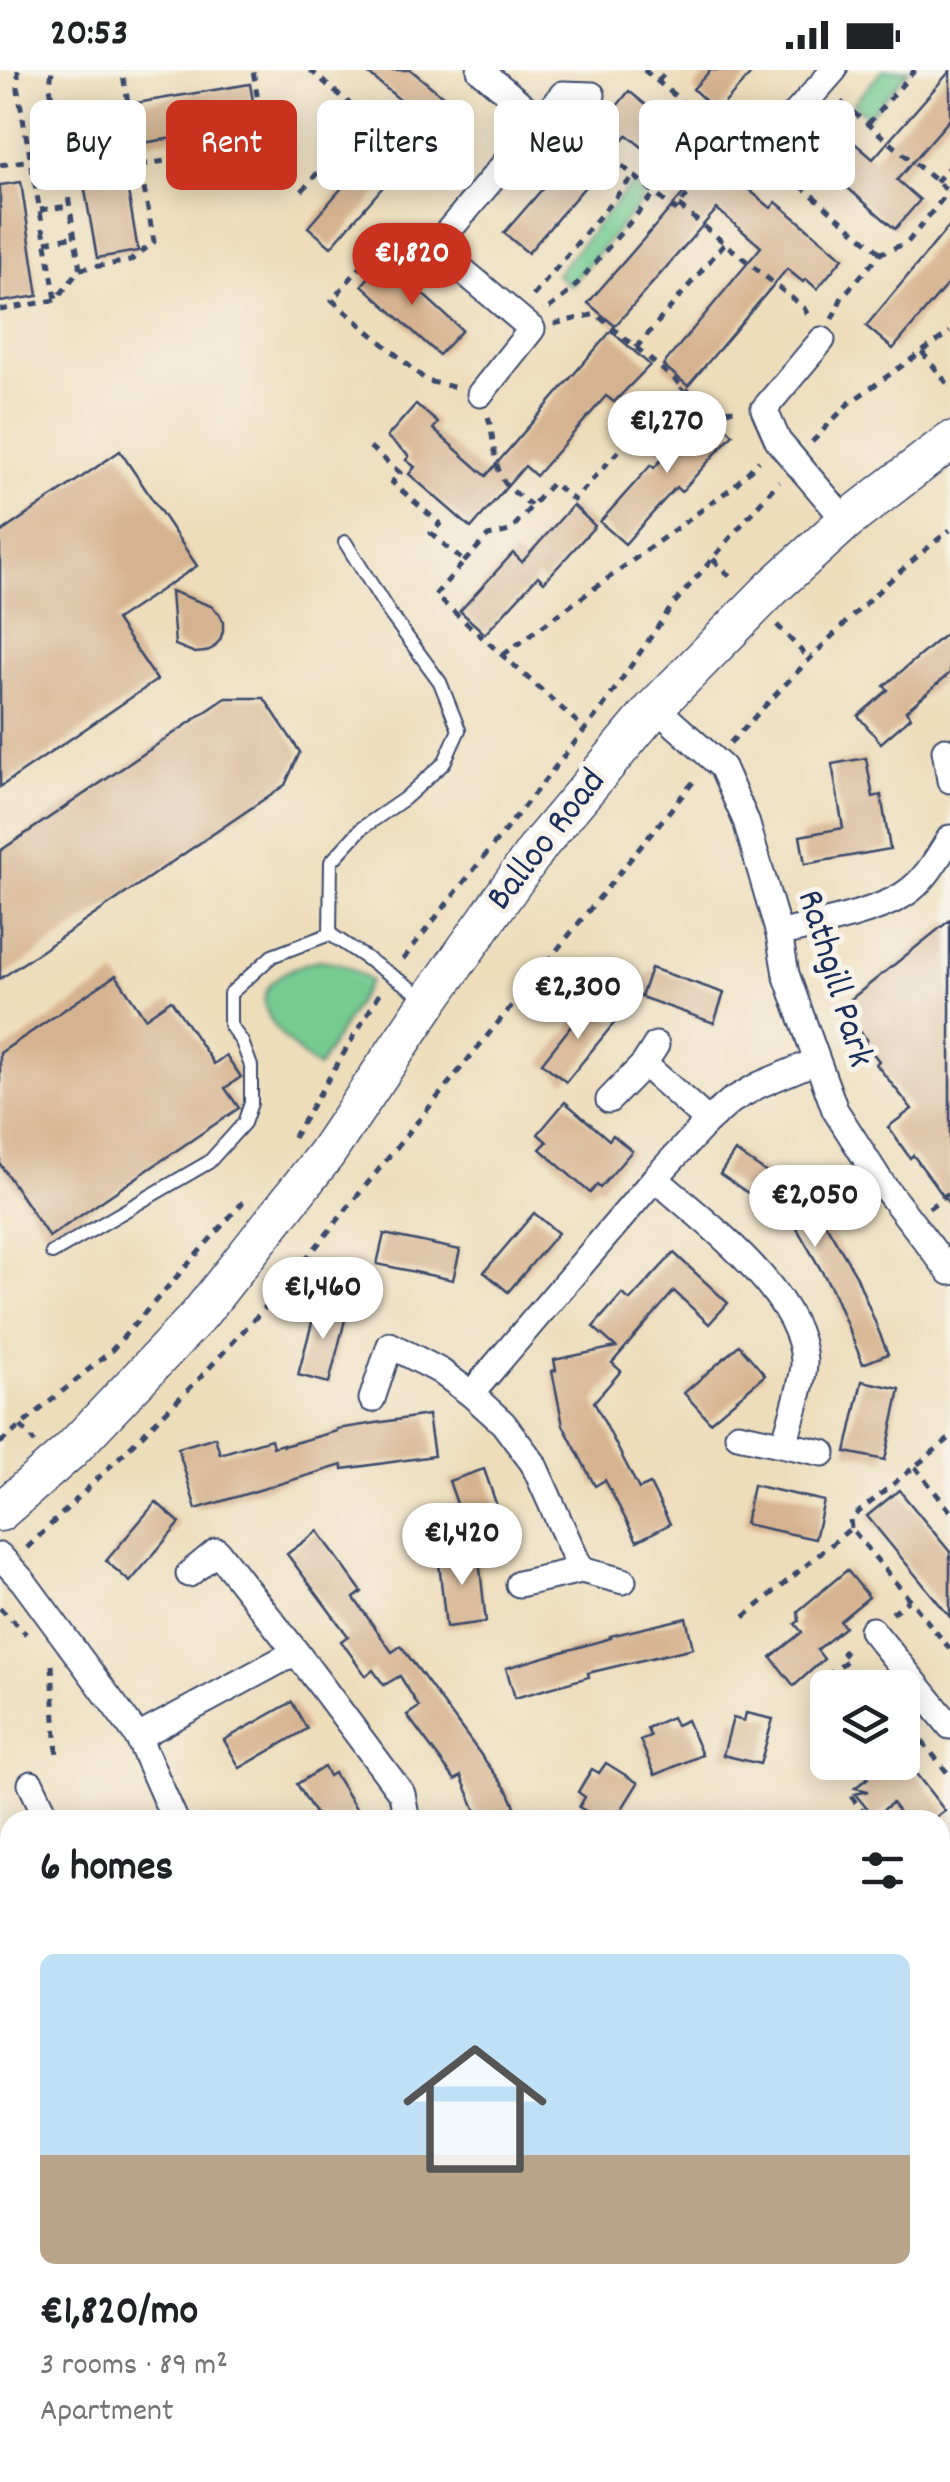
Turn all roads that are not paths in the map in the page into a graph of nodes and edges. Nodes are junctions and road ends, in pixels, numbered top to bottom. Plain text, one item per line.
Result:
1 (480, 70) edge
2 (827, 78) edge
3 (592, 95) dead end
4 (525, 100) edge
5 (558, 100) edge
6 (808, 100) edge
7 (494, 176) edge
8 (822, 340) road end
9 (480, 394) road end
10 (950, 441) edge
11 (846, 521) junction
12 (345, 542) dead end
13 (655, 708) junction
14 (946, 750) dead end
15 (950, 780) edge
16 (950, 838) edge
17 (330, 934) junction
18 (779, 934) junction
19 (429, 1000) junction
20 (816, 1061) junction
21 (608, 1100) dead end
22 (708, 1121) junction
23 (654, 1178) junction
24 (52, 1254) dead end
25 (950, 1272) edge
26 (471, 1394) junction
27 (372, 1399) dead end
28 (738, 1435) dead end
29 (784, 1444) junction
30 (823, 1453) dead end
31 (0, 1512) edge
32 (0, 1556) edge
33 (581, 1570) junction
34 (190, 1574) dead end
35 (623, 1581) dead end
36 (520, 1584) dead end
37 (872, 1630) dead end
38 (296, 1652) junction
39 (950, 1726) edge
40 (138, 1737) junction
41 (31, 1784) dead end
42 (43, 1810) edge
43 (171, 1810) edge
44 (406, 1810) edge

1 - 4 street
2 - 6 street
3 - 5 street
7 - 9 street
8 - 11 street
10 - 11 street, Balloo Road
11 - 13 street, Balloo Road
12 - 17 lane
13 - 18 street, Rathgill Park
13 - 19 street, Balloo Road
14 - 15 street
16 - 18 street
17 - 19 lane
17 - 24 lane
18 - 20 street, Rathgill Park
19 - 31 street, Balloo Road
20 - 22 street
20 - 25 street, Rathgill Park
21 - 22 street
22 - 23 street
23 - 26 street
23 - 29 street
26 - 27 street
26 - 33 street
28 - 29 street
29 - 30 street
32 - 40 street
33 - 35 street
33 - 36 street
34 - 38 street
37 - 39 street
38 - 40 street
38 - 44 street
40 - 43 street
41 - 42 street

